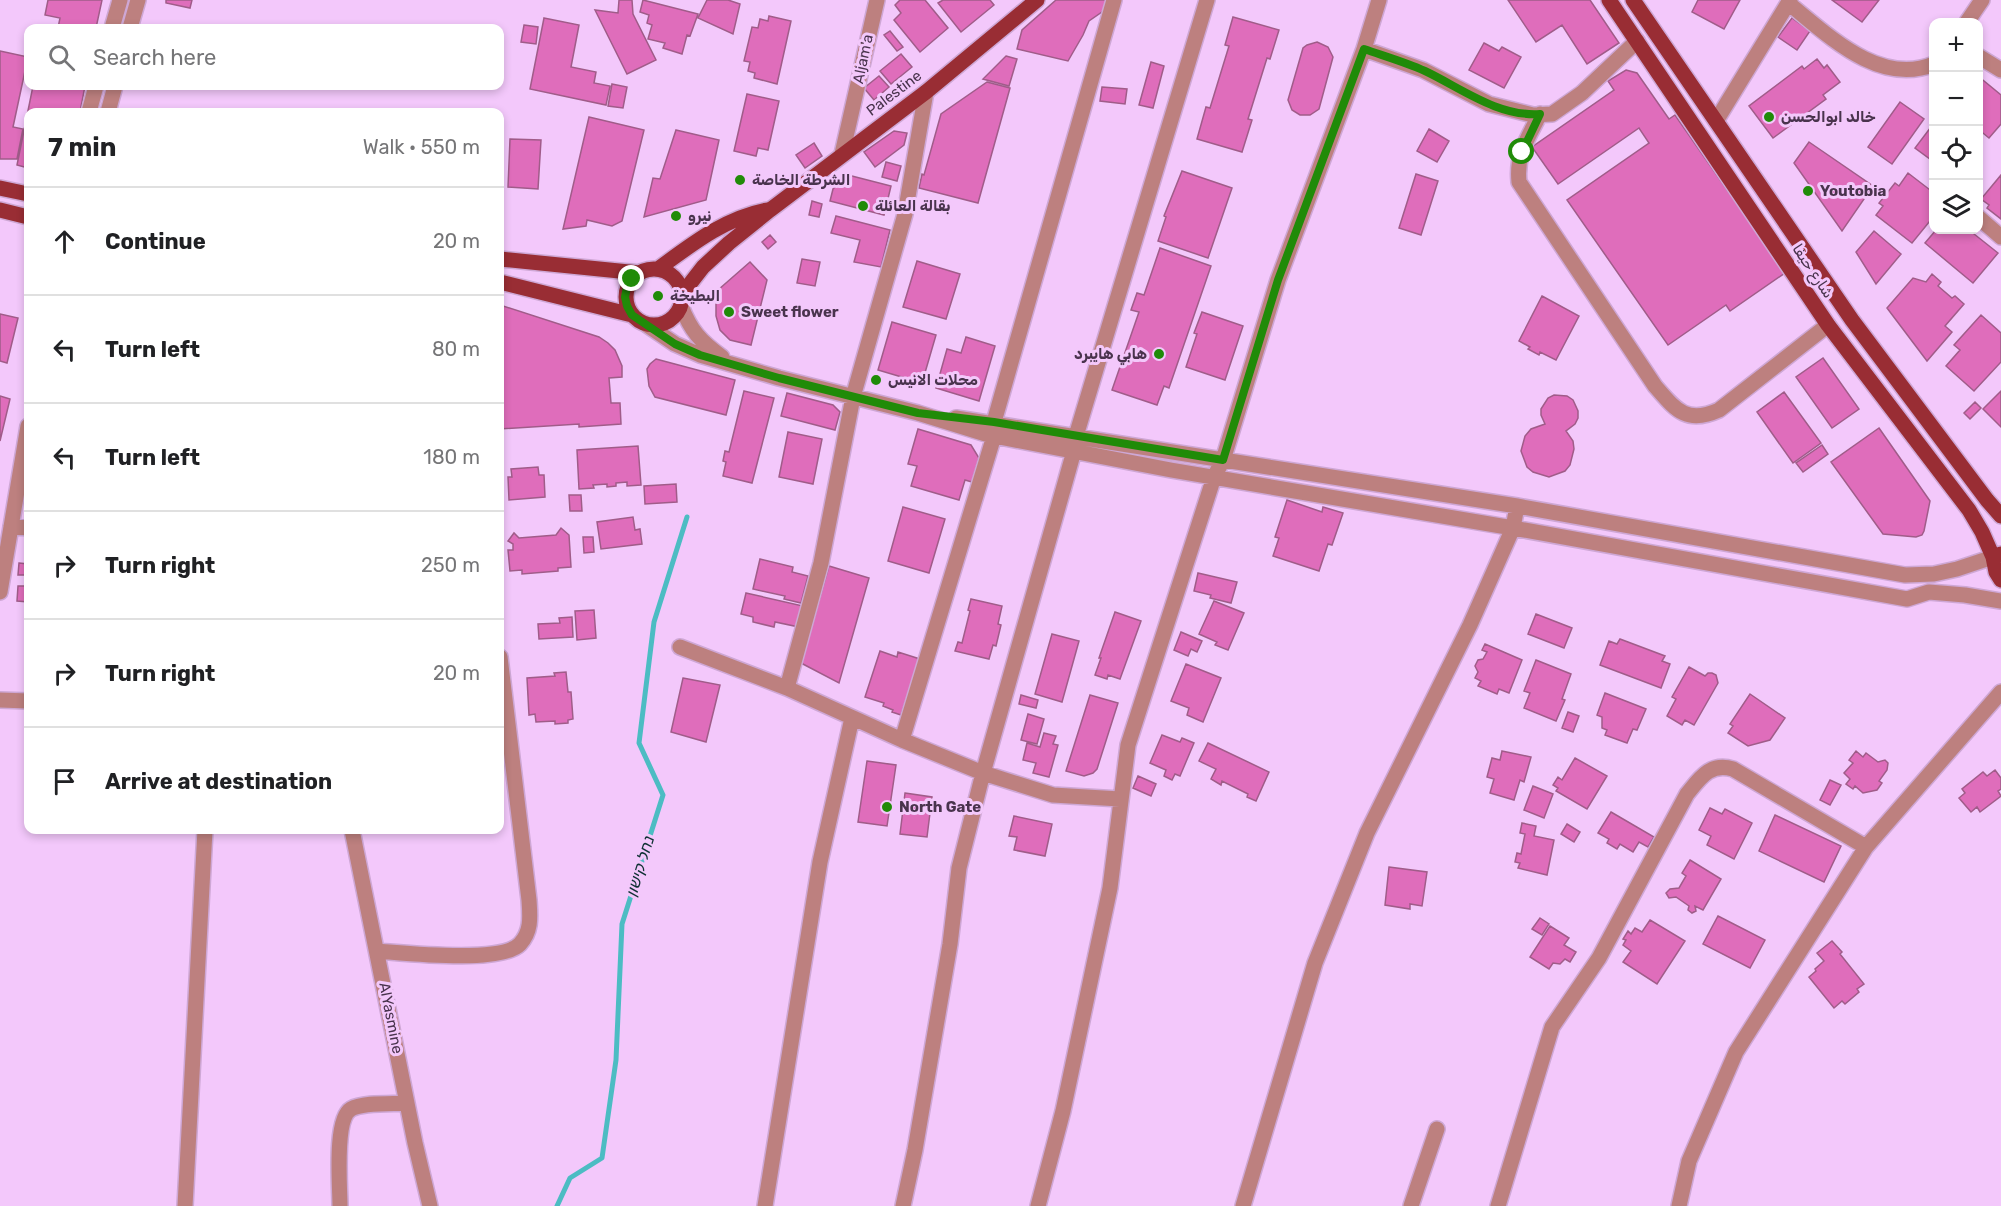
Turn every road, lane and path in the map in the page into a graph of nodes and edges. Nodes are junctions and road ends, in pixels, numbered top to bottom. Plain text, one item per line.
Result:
1 (120, 0) edge
2 (138, 0) edge
3 (877, 0) edge
4 (1037, 0) edge
5 (1114, 0) edge
6 (1207, 0) edge
7 (1379, 0) edge
8 (1609, 0) edge
9 (1634, 0) edge
10 (1982, 0) edge
11 (1789, 2) edge
12 (1970, 18) edge
13 (113, 24) edge
14 (131, 24) edge
15 (1637, 41) junction
16 (1364, 49) junction
17 (1983, 59) edge
18 (1929, 66) edge
19 (2001, 70) edge
20 (95, 90) edge
21 (114, 90) edge
22 (926, 92) junction
23 (90, 108) edge
24 (109, 108) edge
25 (1540, 114) junction
26 (1716, 121) junction
27 (842, 154) junction
28 (0, 188) edge
29 (24, 193) edge
30 (0, 210) edge
31 (770, 210) junction
32 (24, 216) edge
33 (1983, 221) edge
34 (2001, 237) edge
35 (504, 259) edge
36 (658, 269) junction
37 (639, 273) junction
38 (504, 283) edge
39 (682, 300) junction
40 (632, 315) junction
41 (647, 325) junction
42 (1828, 325) junction
43 (730, 362) junction
44 (854, 397) junction
45 (994, 429) junction
46 (1075, 443) junction
47 (24, 450) edge
48 (1223, 460) junction
49 (1215, 477) junction
50 (1517, 506) junction
51 (2000, 514) edge
52 (11, 526) junction
53 (24, 528) edge
54 (1513, 528) junction
55 (1997, 555) edge
56 (2001, 580) edge
57 (0, 592) edge
58 (2001, 601) edge
59 (680, 647) dead end
60 (787, 688) junction
61 (504, 691) edge
62 (2001, 693) edge
63 (0, 700) edge
64 (24, 701) edge
65 (852, 718) junction
66 (902, 740) junction
67 (983, 773) junction
68 (1120, 799) junction
69 (205, 834) edge
70 (353, 834) edge
71 (1866, 847) junction
72 (377, 951) junction
73 (407, 1103) junction
74 (1437, 1129) dead end
75 (185, 1206) edge
76 (340, 1206) edge
77 (430, 1206) edge
78 (765, 1206) edge
79 (903, 1206) edge
80 (1038, 1206) edge
81 (1243, 1206) edge
82 (1411, 1206) edge
83 (1498, 1206) edge
84 (1679, 1206) edge

1 - 13 street
2 - 14 street
3 - 27 street, Aljam'a
4 - 22 main road, Palestine
5 - 45 street
6 - 46 street
7 - 16 street
8 - 15 main road, شارع حيفا
9 - 26 main road
10 - 12 street
11 - 18 street
11 - 26 street
15 - 25 street
15 - 42 main road, شارع حيفا
16 - 25 street
16 - 48 street
17 - 19 street
20 - 23 street
21 - 24 street
22 - 27 main road, Palestine
22 - 44 street
25 - 42 street
26 - 51 main road
27 - 31 main road, Palestine
28 - 29 main road
30 - 32 main road
31 - 36 main road
31 - 39 main road, Palestine
33 - 34 street
35 - 37 main road
36 - 37 main road
36 - 39 main road
37 - 40 main road
38 - 40 main road
39 - 41 main road
39 - 43 street
40 - 41 main road
41 - 43 street
42 - 55 main road, شارع حيفا
43 - 44 street
44 - 45 street
44 - 60 street
45 - 46 street
45 - 66 street
46 - 48 street
46 - 49 street
46 - 67 street
47 - 52 street
48 - 49 street
48 - 50 street
49 - 54 street
49 - 68 street
50 - 54 street
50 - 55 street
52 - 53 street
52 - 57 street
54 - 58 street
54 - 81 street
55 - 56 main road, شارع حيفا
59 - 60 street
60 - 65 street
61 - 72 street
62 - 71 street
63 - 64 street
65 - 66 street
65 - 78 street
66 - 67 street
67 - 68 street
67 - 79 street
68 - 80 street
69 - 75 street
70 - 72 street, AlYasmine
71 - 83 street
71 - 84 street
72 - 73 street, AlYasmine
73 - 76 street
73 - 77 street, AlYasmine
74 - 82 street

